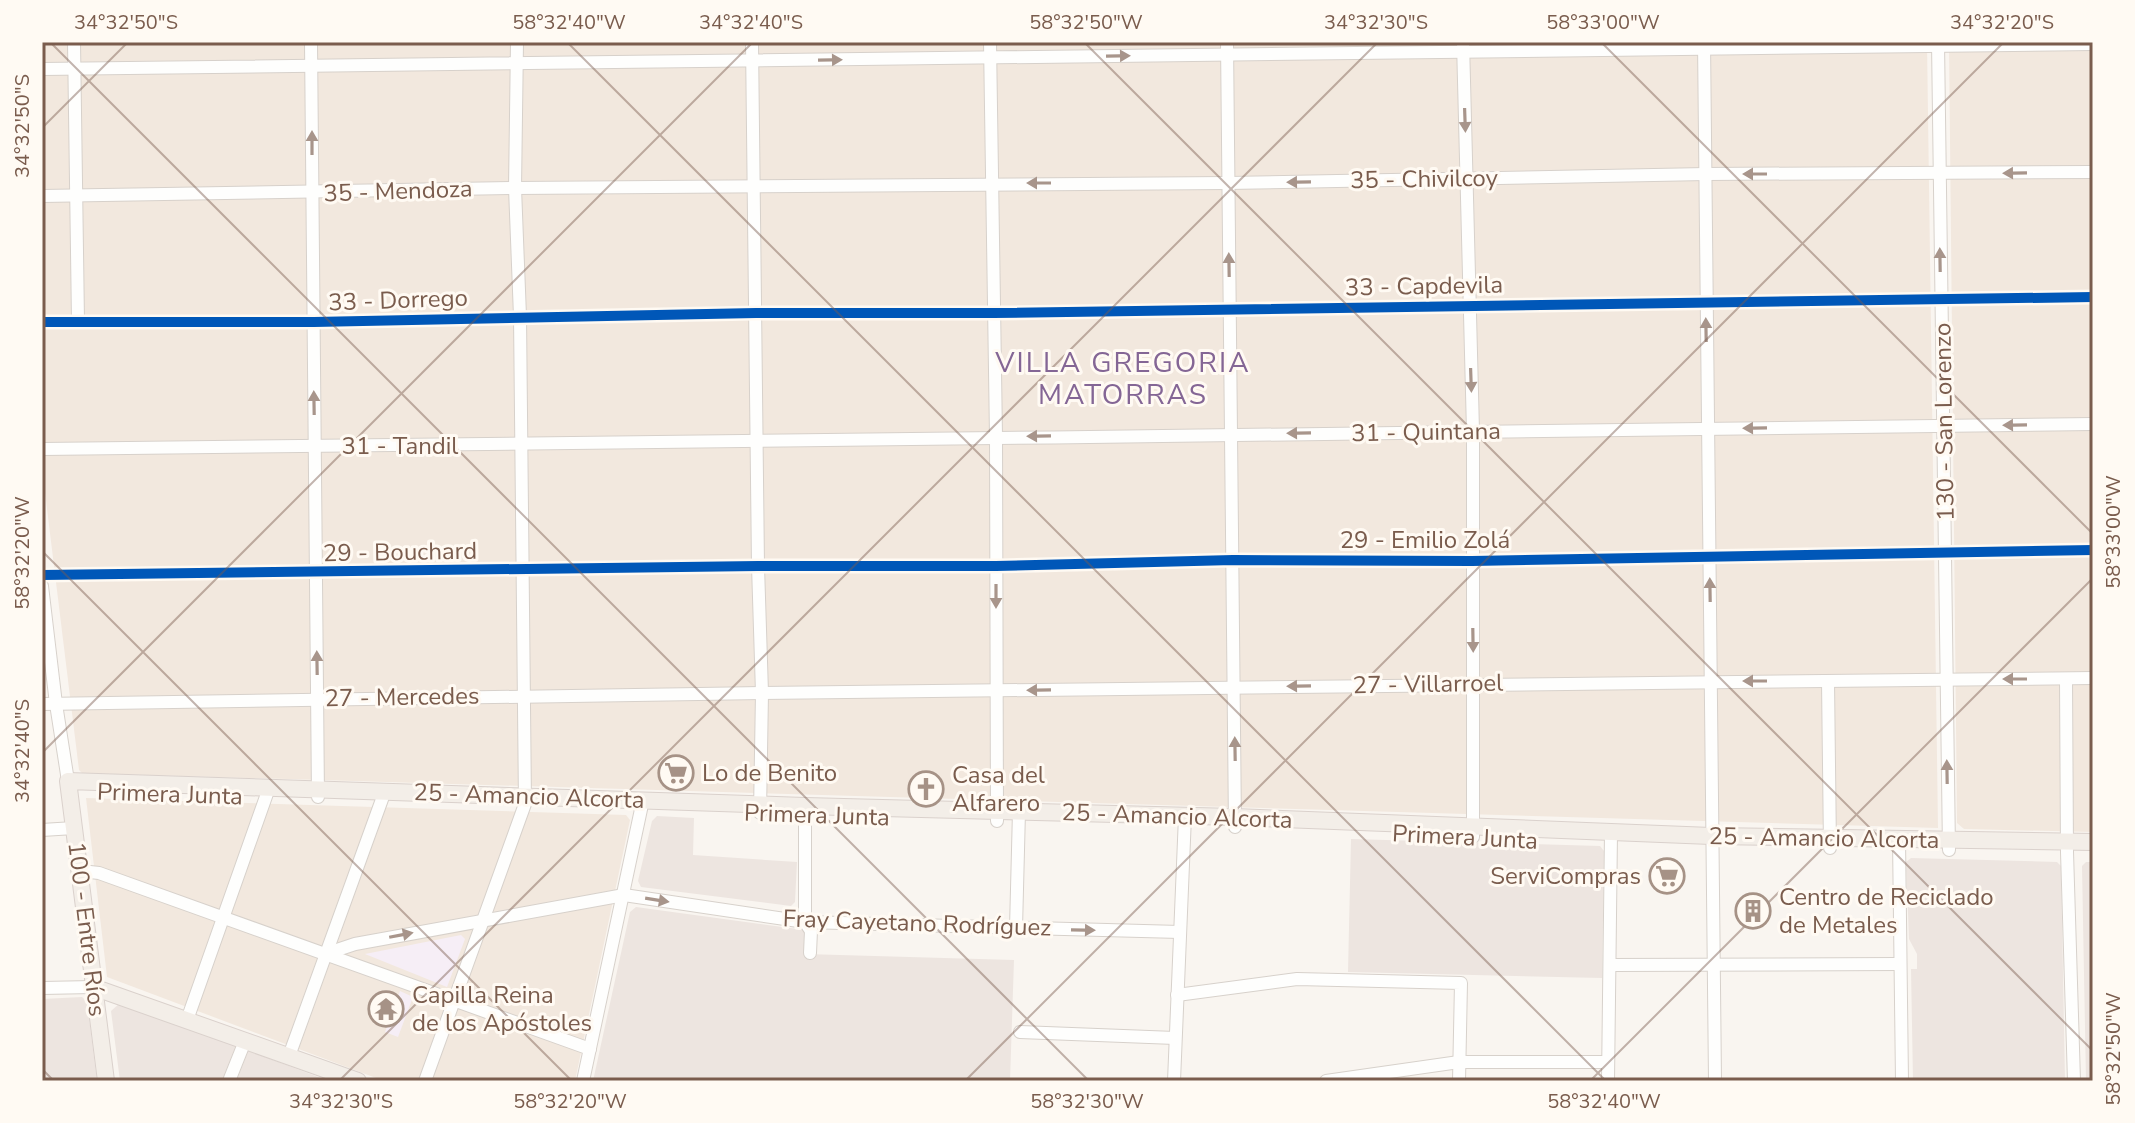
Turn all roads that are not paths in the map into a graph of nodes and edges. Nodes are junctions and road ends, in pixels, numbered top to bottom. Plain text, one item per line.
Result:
1 (74, 42) edge
2 (311, 42) edge
3 (517, 42) edge
4 (752, 42) edge
5 (990, 42) edge
6 (2093, 44) edge
7 (1704, 45) edge
8 (1938, 45) edge
9 (1463, 47) edge
10 (1227, 49) edge
11 (990, 57) junction
12 (752, 61) junction
13 (518, 64) junction
14 (311, 67) junction
15 (42, 69) edge
16 (75, 69) junction
17 (2093, 172) edge
18 (1706, 174) junction
19 (1939, 174) junction
20 (1467, 177) junction
21 (991, 183) junction
22 (1228, 183) junction
23 (515, 188) junction
24 (754, 188) junction
25 (312, 194) junction
26 (42, 196) edge
27 (76, 196) junction
28 (2093, 297) edge
29 (1706, 301) junction
30 (1941, 301) junction
31 (1469, 306) junction
32 (1230, 309) junction
33 (756, 313) junction
34 (993, 313) junction
35 (520, 316) junction
36 (78, 321) junction
37 (42, 322) edge
38 (314, 322) junction
39 (2093, 424) edge
40 (1943, 426) junction
41 (1708, 428) junction
42 (1473, 431) junction
43 (1231, 434) junction
44 (996, 436) junction
45 (758, 439) junction
46 (315, 446) junction
47 (520, 446) junction
48 (42, 449) edge
49 (2093, 550) edge
50 (1946, 551) junction
51 (1709, 556) junction
52 (1233, 560) junction
53 (1472, 561) junction
54 (758, 566) junction
55 (996, 566) junction
56 (523, 570) junction
57 (316, 573) junction
58 (42, 575) edge
59 (42, 586) edge
60 (1945, 678) junction
61 (2093, 678) edge
62 (2066, 679) junction
63 (1711, 681) junction
64 (1828, 681) junction
65 (1474, 684) junction
66 (1234, 687) junction
67 (997, 691) junction
68 (762, 693) junction
69 (525, 696) junction
70 (317, 698) junction
71 (49, 704) edge
72 (69, 786) junction
73 (268, 792) junction
74 (318, 794) junction
75 (384, 795) junction
76 (525, 800) junction
77 (642, 804) junction
78 (761, 809) junction
79 (805, 811) junction
80 (998, 816) junction
81 (1019, 817) junction
82 (1185, 820) junction
83 (1235, 822) junction
84 (74, 828) junction
85 (42, 830) edge
86 (1473, 832) junction
87 (1611, 838) junction
88 (1711, 841) junction
89 (2093, 842) edge
90 (1830, 843) junction
91 (1898, 844) junction
92 (1949, 845) junction
93 (2066, 847) junction
94 (2093, 853) edge
95 (81, 871) junction
96 (624, 895) junction
97 (224, 917) junction
98 (483, 920) junction
99 (805, 922) junction
100 (1016, 928) junction
101 (1180, 932) junction
102 (810, 953) dead end
103 (325, 954) junction
104 (1713, 964) junction
105 (1899, 964) junction
106 (1611, 965) junction
107 (93, 987) junction
108 (42, 988) edge
109 (1177, 995) junction
110 (455, 1001) junction
111 (187, 1020) junction
112 (1020, 1032) dead end
113 (1175, 1038) junction
114 (245, 1041) junction
115 (590, 1049) junction
116 (289, 1056) junction
117 (1459, 1062) junction
118 (1608, 1062) junction
119 (106, 1081) edge
120 (229, 1081) edge
121 (358, 1081) edge
122 (425, 1081) edge
123 (583, 1081) edge
124 (1174, 1081) edge
125 (1326, 1081) edge
126 (1459, 1081) edge
127 (1608, 1081) edge
128 (1715, 1081) edge
129 (1902, 1081) edge
130 (2074, 1081) edge

1 - 16 street
2 - 14 street
3 - 13 street
4 - 12 street
5 - 11 street
6 - 8 street
7 - 8 street
7 - 9 street
7 - 18 street
8 - 19 street, 130 - San Lorenzo
9 - 10 street
9 -> 20 street
11 -> 10 street
10 - 22 street
12 -> 11 street
11 - 21 street
12 - 13 street
12 - 24 street
13 - 14 street
13 - 23 street
14 - 16 street
25 -> 14 street
15 - 16 street
16 - 27 street
17 -> 19 street, 35 - Chivilcoy
19 -> 18 street, 35 - Chivilcoy
18 - 20 street, 35 - Chivilcoy
18 - 29 street
30 -> 19 street, 130 - San Lorenzo
20 -> 22 street, 35 - Chivilcoy
20 - 31 street
22 -> 21 street, 35 - Chivilcoy
21 - 24 street, 35 - Chivilcoy
21 - 34 street
32 -> 22 street
23 - 24 street, 35 - Mendoza
23 - 25 street, 35 - Mendoza
23 - 35 street
24 - 33 street
25 - 27 street, 35 - Mendoza
25 - 38 street
26 - 27 street, 35 - Mendoza
27 - 36 street
28 - 30 street, 33 - Capdevila
29 - 30 street, 33 - Capdevila
29 - 31 street, 33 - Capdevila
41 -> 29 street
30 - 40 street, 130 - San Lorenzo
31 - 32 street, 33 - Capdevila
31 -> 42 street
32 - 34 street, 33 - Capdevila
32 - 43 street
33 - 34 street, 33 - Capdevila
33 - 35 street, 33 - Dorrego
33 - 45 street
34 - 44 street
35 - 38 street, 33 - Dorrego
35 - 47 street
36 - 37 street, 33 - Dorrego
36 - 38 street, 33 - Dorrego
46 -> 38 street
39 -> 40 street, 31 - Quintana
40 -> 41 street, 31 - Quintana
40 - 50 street, 130 - San Lorenzo
41 - 42 street, 31 - Quintana
41 - 51 street
42 -> 43 street, 31 - Quintana
42 - 53 street
43 -> 44 street, 31 - Quintana
43 - 52 street
44 - 45 street, 31 - Quintana
44 - 55 street
45 - 47 street, 31 - Tandil
45 - 54 street
46 - 47 street, 31 - Tandil
46 - 48 street, 31 - Tandil
46 - 57 street
47 - 56 street
49 - 50 street, 29 - Emilio Zolá
50 - 51 street, 29 - Emilio Zolá
50 - 60 street, 130 - San Lorenzo
51 - 53 street, 29 - Emilio Zolá
63 -> 51 street
52 - 53 street, 29 - Emilio Zolá
52 - 55 street, 29 - Emilio Zolá
52 - 66 street
53 -> 65 street
54 - 55 street, 29 - Emilio Zolá
54 - 56 street, 29 - Bouchard
54 - 68 street
55 -> 67 street
56 - 57 street, 29 - Bouchard
56 - 69 street
57 - 58 street, 29 - Bouchard
70 -> 57 street
59 - 71 street, 100 - Entre Ríos
62 -> 60 street, 27 - Villarroel
60 - 64 street, 27 - Villarroel
92 -> 60 street, 130 - San Lorenzo
61 - 62 street, 27 - Villarroel
62 - 93 street
64 -> 63 street, 27 - Villarroel
63 - 65 street, 27 - Villarroel
63 - 88 street
64 - 90 street
65 -> 66 street, 27 - Villarroel
65 - 86 street
66 -> 67 street, 27 - Villarroel
83 -> 66 street
67 - 68 street, 27 - Villarroel
67 - 80 street
68 - 69 street, 27 - Mercedes
68 - 78 street
69 - 70 street, 27 - Mercedes
69 - 76 street
70 - 71 street, 27 - Mercedes
70 - 74 street
71 - 72 street, 100 - Entre Ríos
72 - 73 main road, Primera Junta
72 - 84 main road, 100 - Entre Ríos
73 - 74 main road, Primera Junta
73 - 97 street
74 - 75 main road, Primera Junta
75 - 76 main road, Primera Junta
75 - 103 street
76 - 77 main road, Primera Junta
76 - 98 street
77 - 78 main road, Primera Junta
77 - 96 street
78 - 79 main road, Primera Junta
79 - 80 main road, Primera Junta
79 - 99 street
80 - 81 main road, Primera Junta
81 - 82 main road, Primera Junta
81 - 100 street
82 - 83 main road, Primera Junta
82 - 101 street
83 - 86 main road, Primera Junta
84 - 85 street
84 - 95 main road, 100 - Entre Ríos
86 - 87 main road, Primera Junta
87 - 88 main road, Primera Junta
87 - 106 street
88 - 90 main road, Primera Junta
88 - 104 street
89 - 93 main road
90 - 91 main road, Primera Junta
91 - 92 main road, Primera Junta
91 - 105 street
92 - 93 main road, Primera Junta
93 - 94 main road, Primera Junta
93 - 130 street
95 - 97 street
95 - 107 main road, 100 - Entre Ríos
96 - 98 street, Fray Cayetano Rodríguez
96 -> 99 street, Fray Cayetano Rodríguez
96 - 115 street
97 - 103 street
97 - 111 street
103 -> 98 street, Fray Cayetano Rodríguez
98 - 110 street
99 - 100 street, Fray Cayetano Rodríguez
99 - 102 street
100 -> 101 street, Fray Cayetano Rodríguez
101 - 109 street
103 - 110 street
103 - 116 street
104 - 105 street
104 - 106 street
104 - 128 street
105 - 129 street
106 - 118 street
107 - 108 street
107 - 111 main road
107 - 119 main road, 100 - Entre Ríos
109 - 113 street
109 - 117 street
110 - 115 street
110 - 122 street
111 - 114 main road
112 - 113 street
113 - 124 street
114 - 116 main road
114 - 120 street
115 - 123 street
116 - 121 main road
117 - 118 street
117 - 125 street
117 - 126 street
118 - 127 street

